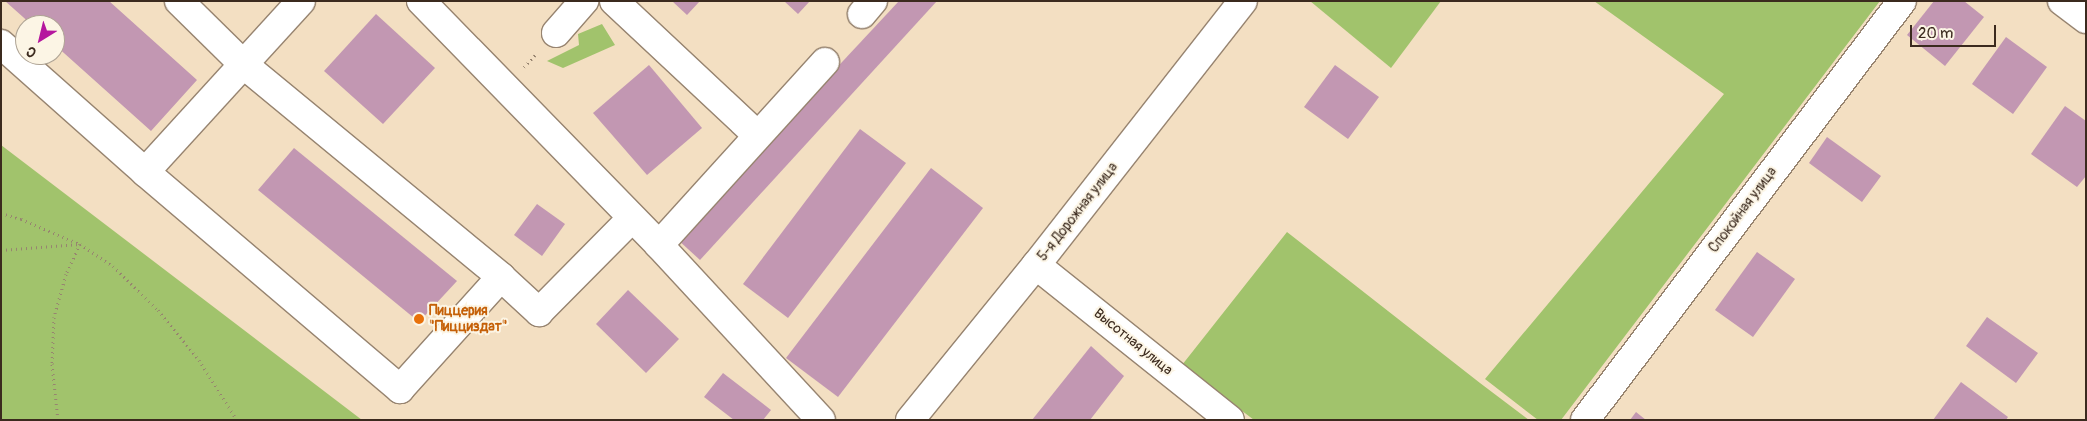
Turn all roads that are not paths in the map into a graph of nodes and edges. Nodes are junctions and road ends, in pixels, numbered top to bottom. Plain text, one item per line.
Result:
1 (179, 1) edge
2 (301, 1) edge
3 (421, 1) edge
4 (584, 1) edge
5 (614, 1) edge
6 (1243, 1) edge
7 (1902, 1) edge
8 (2062, 1) edge
9 (2086, 20) edge
10 (556, 33) road end
11 (1, 44) edge
12 (825, 62) dead end
13 (243, 64) junction
14 (757, 135) junction
15 (145, 172) junction
16 (632, 218) junction
17 (659, 245) junction
18 (1036, 265) junction
19 (500, 277) junction
20 (822, 420) edge
21 (910, 420) edge
22 (1230, 420) edge
23 (1585, 420) edge

1 - 13 street
2 - 13 street
3 - 16 street
4 - 10 street
5 - 14 street
6 - 18 street, 5-я Дорожная улица
7 - 23 street, Спокойная улица
8 - 9 street
11 - 15 street
12 - 14 street
13 - 15 street
13 - 19 street
14 - 17 street
15 - 19 street
16 - 17 street
16 - 19 street
17 - 20 street
18 - 21 street, 5-я Дорожная улица
18 - 22 street, Высотная улица

